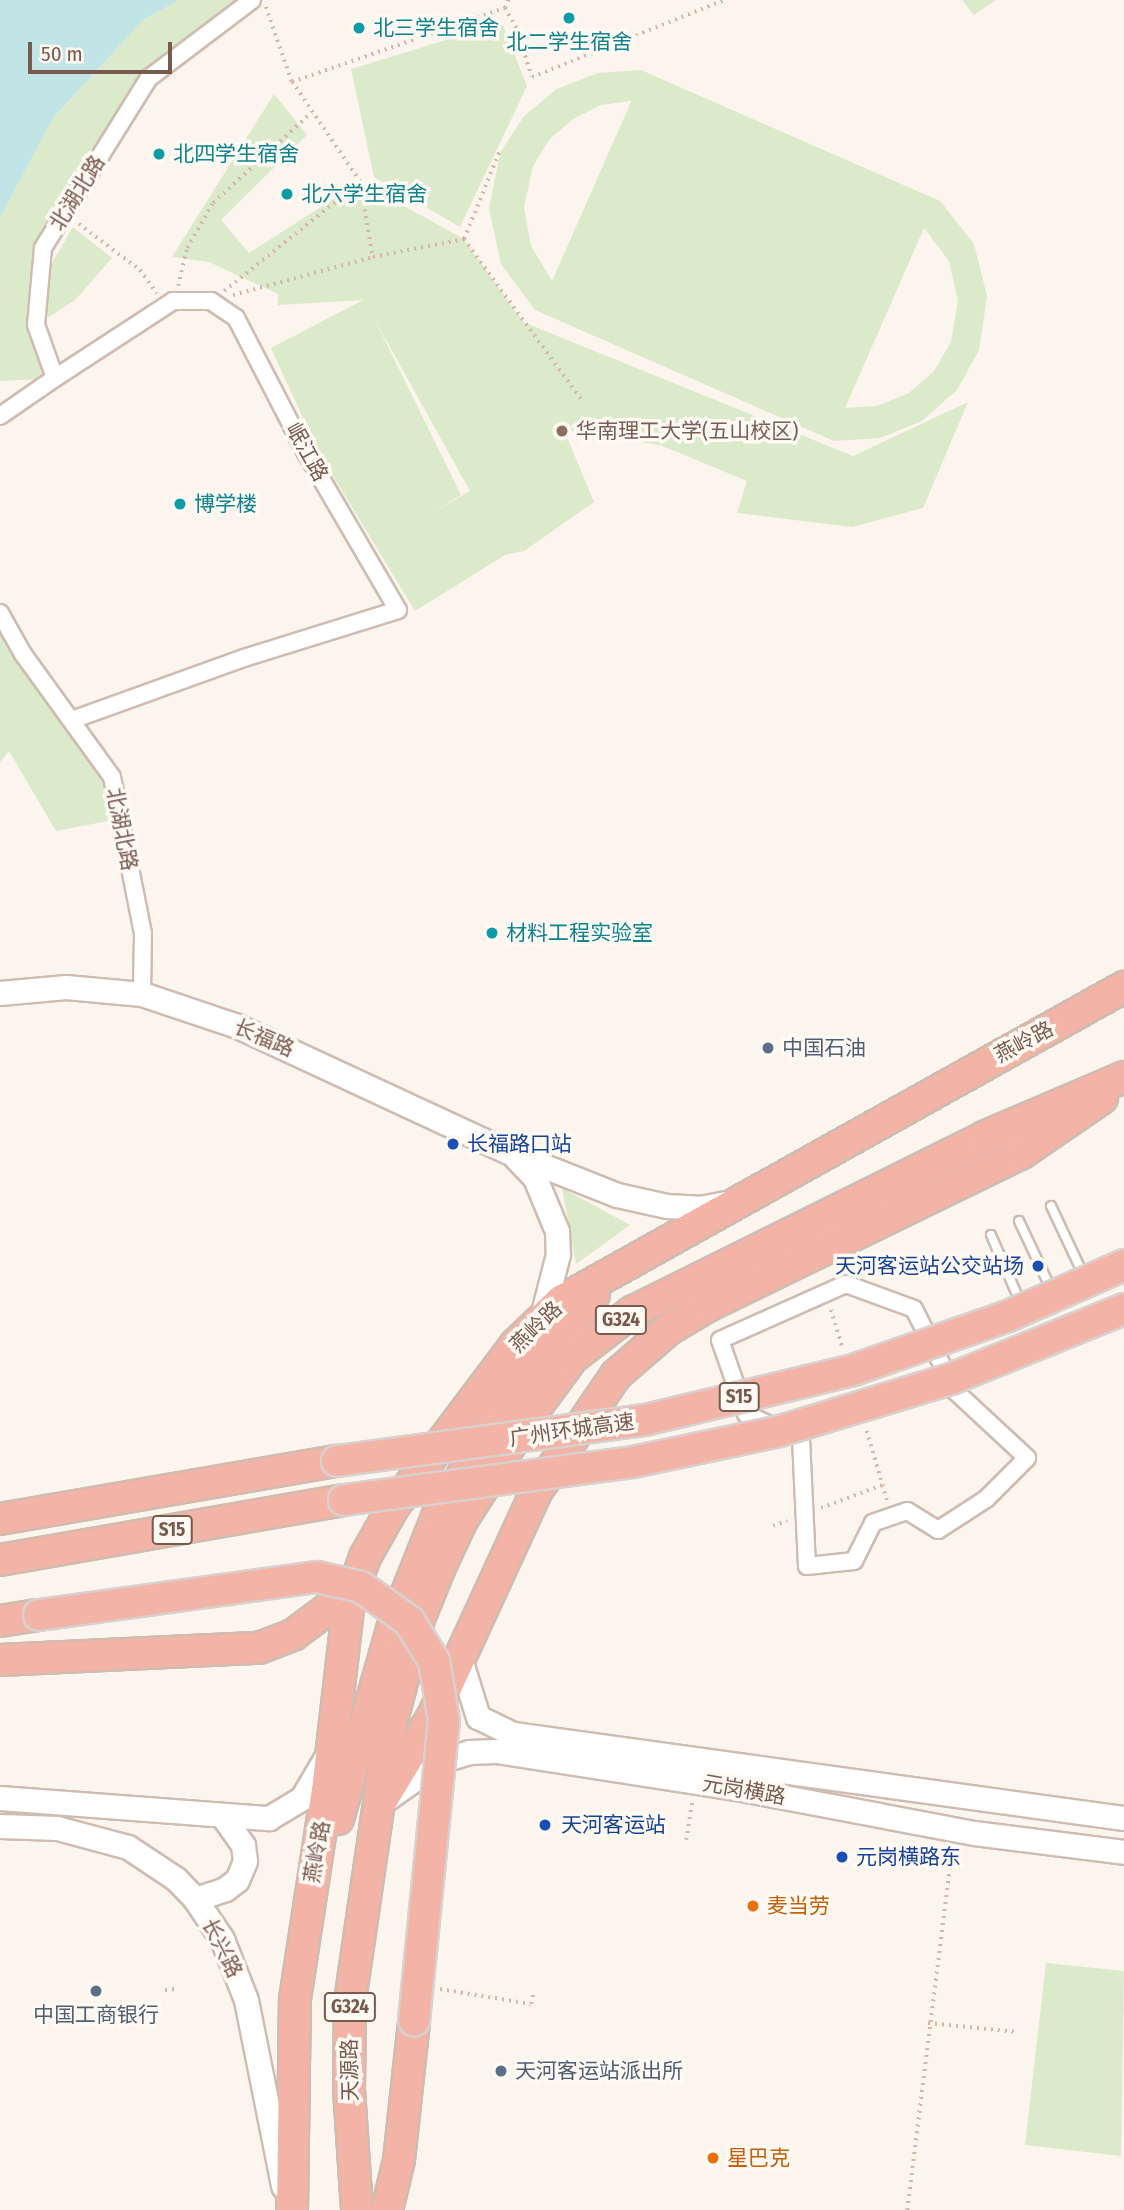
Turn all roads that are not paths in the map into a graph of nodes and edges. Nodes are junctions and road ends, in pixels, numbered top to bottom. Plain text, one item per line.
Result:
1 (252, 0) edge
2 (55, 378) junction
3 (0, 416) edge
4 (0, 613) edge
5 (72, 720) junction
6 (1124, 987) edge
7 (0, 993) edge
8 (142, 994) junction
9 (1124, 1079) edge
10 (511, 1153) junction
11 (739, 1200) junction
12 (1051, 1206) dead end
13 (1019, 1221) dead end
14 (991, 1235) dead end
15 (627, 1262) junction
16 (1124, 1265) edge
17 (1091, 1292) dead end
18 (1059, 1307) dead end
19 (1124, 1309) edge
20 (542, 1317) junction
21 (1028, 1320) dead end
22 (0, 1519) edge
23 (939, 1530) joint
24 (0, 1560) edge
25 (352, 1591) junction
26 (0, 1621) edge
27 (460, 1659) junction
28 (0, 1660) edge
29 (338, 1712) junction
30 (513, 1744) junction
31 (0, 1798) edge
32 (378, 1806) junction
33 (222, 1816) junction
34 (1124, 1818) edge
35 (0, 1826) edge
36 (1124, 1852) edge
37 (195, 1899) junction
38 (301, 1943) junction
39 (290, 2210) edge
40 (357, 2210) edge
41 (387, 2210) edge

1 - 2 street, 北湖北路
2 - 3 street
2 - 5 street, 岷江路
4 - 5 street, 北湖北路
5 - 8 street, 北湖北路
6 - 11 highway, 燕岭路 / G324
7 - 8 street, 长福路
8 - 10 street, 长福路
9 - 27 highway, G324
9 - 32 highway, G324
10 - 11 street, 长福路
10 - 20 street, 长福路
11 - 15 highway, 燕岭路 / G324
12 - 17 lane
13 - 18 lane
14 - 21 lane
15 - 20 highway, 燕岭路 / G324
15 - 38 highway
16 - 22 highway, 广州环城高速 / S15, bridge
19 - 24 highway, 广州环城高速 / S15, bridge
20 - 25 highway, 燕岭路 / G324
23 - 23 street
25 - 28 highway
25 - 29 highway, 燕岭路 / G324
26 - 41 highway, bridge
27 - 30 street, 元岗横路
27 - 32 highway, G324
29 - 33 street
29 - 38 highway, 燕岭路 / G324
30 - 32 street, 元岗横路
30 - 34 street, 元岗横路
30 - 36 street, 元岗横路
31 - 33 street
32 - 40 highway, 天源路 / G324
33 - 37 street
35 - 37 street, 长兴路
37 - 39 street, 长兴路
38 - 39 highway, G324

